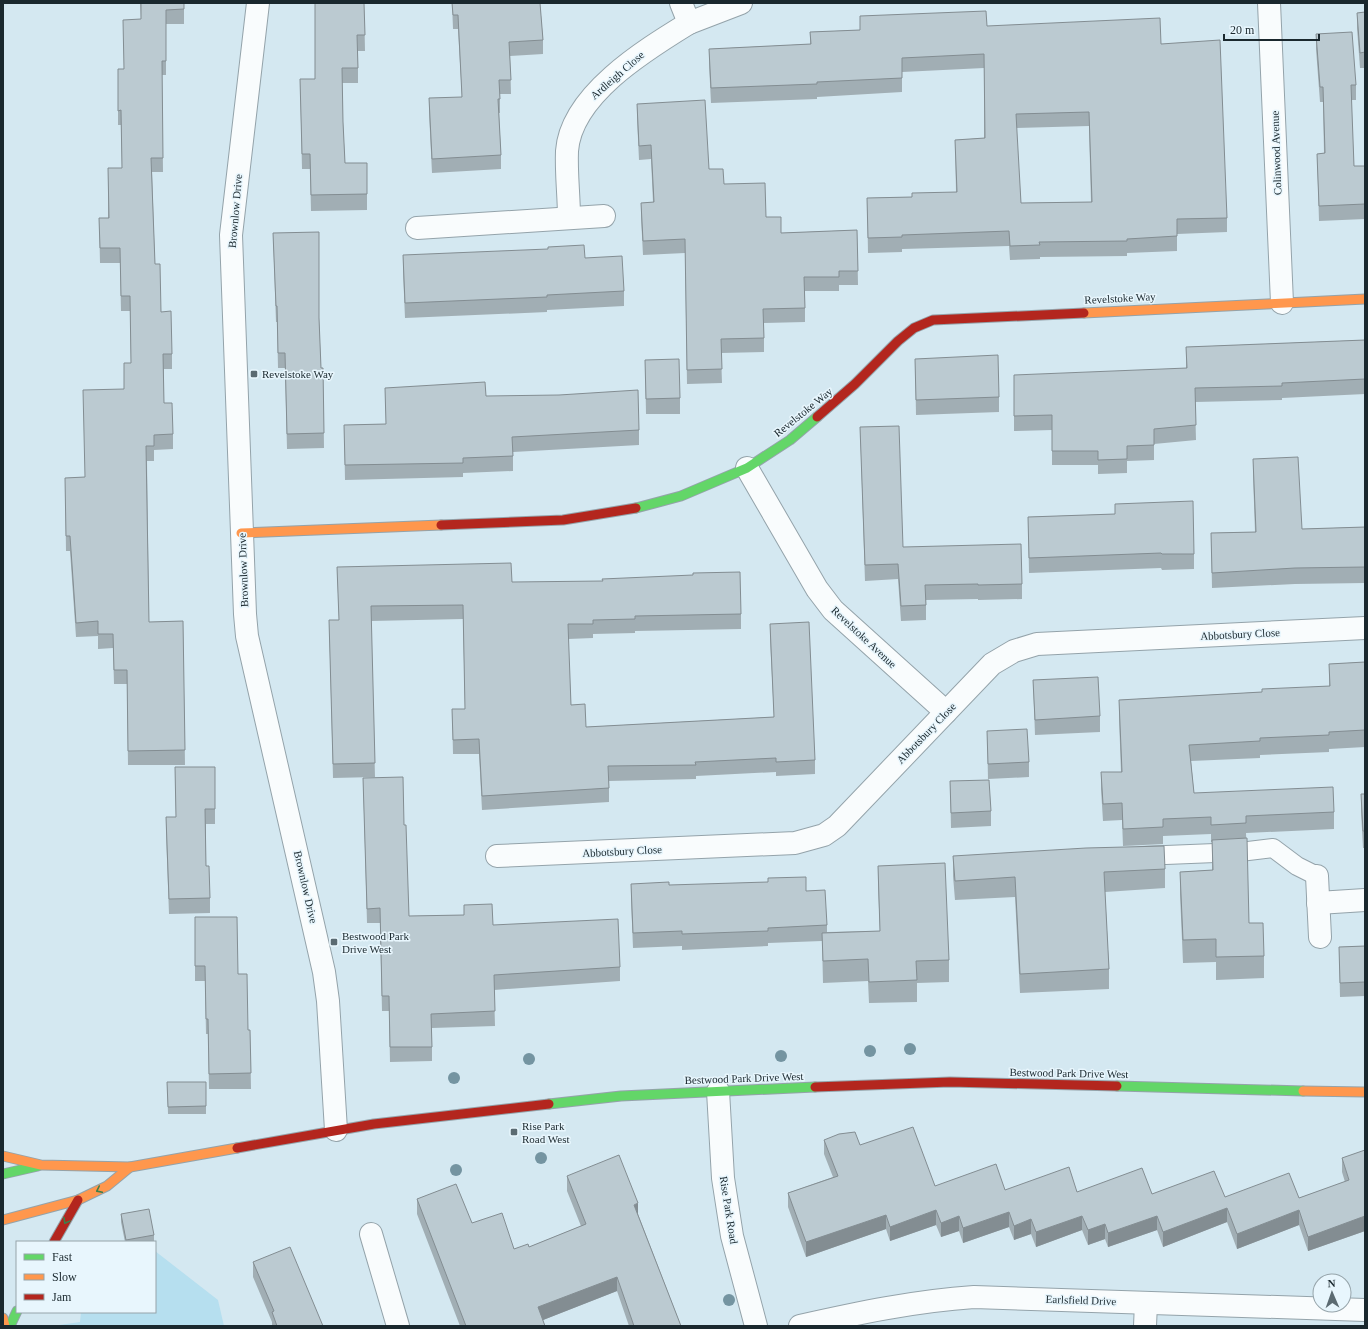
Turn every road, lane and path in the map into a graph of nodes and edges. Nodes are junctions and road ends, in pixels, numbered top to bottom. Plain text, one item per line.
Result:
1 (258, 3) edge
2 (681, 3) edge
3 (741, 3) edge
4 (1269, 3) edge
5 (689, 23) junction
6 (604, 216) dead end
7 (569, 218) junction
8 (416, 228) dead end
9 (1365, 299) edge
10 (1282, 302) junction
11 (747, 468) junction
12 (242, 533) junction
13 (1365, 628) edge
14 (946, 712) junction
15 (497, 856) dead end
16 (1121, 856) edge
17 (1317, 876) joint
18 (1365, 900) edge
19 (1318, 903) junction
20 (1320, 937) dead end
21 (718, 1091) junction
22 (1365, 1092) edge
23 (336, 1130) junction
24 (3, 1156) edge
25 (41, 1165) junction
26 (130, 1167) junction
27 (3, 1174) edge
28 (78, 1200) junction
29 (3, 1220) edge
30 (371, 1234) dead end
31 (55, 1241) edge
32 (1146, 1303) junction
33 (1365, 1310) edge
34 (16, 1313) edge
35 (3, 1318) edge
36 (5, 1326) edge
37 (10, 1326) edge
38 (398, 1326) edge
39 (756, 1326) edge
40 (800, 1326) edge
41 (1145, 1326) edge

1 - 12 street, Brownlow Drive
2 - 5 street
3 - 5 street, Ardleigh Close
4 - 10 street, Colinwood Avenue
5 - 7 street, Ardleigh Close
6 - 7 street
7 - 8 street
9 - 10 street, Revelstoke Way
10 - 11 street, Revelstoke Way
11 - 12 street, Revelstoke Way
11 - 14 street, Revelstoke Avenue
12 - 23 street, Brownlow Drive
13 - 14 street, Abbotsbury Close
14 - 15 street, Abbotsbury Close
16 - 17 lane
17 - 19 street
18 - 19 street
19 - 20 street
21 - 22 street, Bestwood Park Drive West
21 - 23 street, Bestwood Park Drive West
21 - 39 street, Rise Park Road
23 - 26 street, Bestwood Park Drive West
24 - 25 street
25 - 26 street, Bestwood Park Drive West
25 - 27 street
26 -> 28 street
28 - 29 street
28 -> 31 street
30 - 38 street
32 - 33 street, Earlsfield Drive
32 - 40 street, Earlsfield Drive
32 - 41 street
34 - 37 street
35 - 36 street

